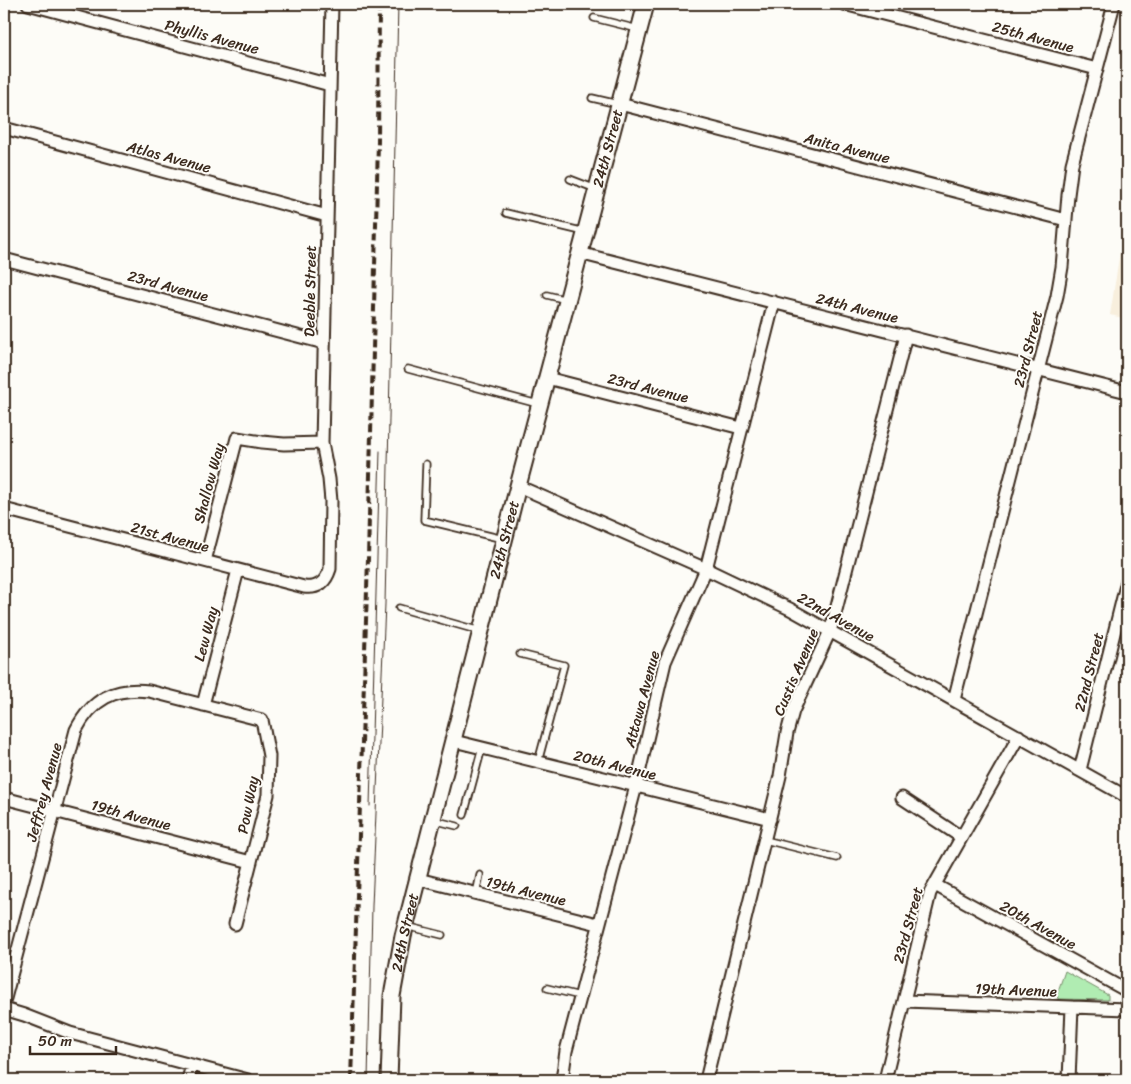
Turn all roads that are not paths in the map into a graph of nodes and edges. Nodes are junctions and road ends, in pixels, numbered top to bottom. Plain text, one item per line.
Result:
1 (28, 4) edge
2 (332, 4) edge
3 (646, 4) edge
4 (844, 4) edge
5 (1114, 4) edge
6 (594, 18) dead end
7 (639, 30) junction
8 (1097, 69) junction
9 (330, 84) junction
10 (592, 98) dead end
11 (620, 104) junction
12 (4, 128) edge
13 (570, 179) dead end
14 (596, 190) junction
15 (506, 213) dead end
16 (327, 216) junction
17 (1066, 220) junction
18 (584, 232) junction
19 (579, 253) junction
20 (4, 258) edge
21 (547, 295) dead end
22 (567, 300) junction
23 (774, 302) junction
24 (906, 335) junction
25 (324, 343) junction
26 (408, 369) dead end
27 (1038, 369) junction
28 (547, 378) junction
29 (1127, 392) edge
30 (540, 404) junction
31 (741, 428) junction
32 (322, 443) junction
33 (426, 464) dead end
34 (518, 486) junction
35 (4, 509) edge
36 (505, 539) junction
37 (204, 561) junction
38 (706, 569) junction
39 (238, 570) junction
40 (327, 577) joint
41 (1127, 581) edge
42 (399, 608) dead end
43 (830, 630) junction
44 (482, 631) junction
45 (520, 654) dead end
46 (954, 700) junction
47 (203, 705) junction
48 (1019, 736) junction
49 (454, 741) junction
50 (482, 748) junction
51 (538, 762) junction
52 (1080, 770) junction
53 (636, 786) junction
54 (1127, 797) edge
55 (4, 798) edge
56 (902, 798) dead end
57 (54, 811) junction
58 (464, 815) dead end
59 (770, 819) junction
60 (433, 820) junction
61 (457, 826) dead end
62 (962, 837) junction
63 (765, 840) junction
64 (837, 858) dead end
65 (252, 862) junction
66 (480, 875) dead end
67 (418, 879) junction
68 (935, 885) junction
69 (476, 894) junction
70 (235, 924) dead end
71 (598, 924) junction
72 (406, 926) junction
73 (442, 935) dead end
74 (547, 988) dead end
75 (1127, 991) edge
76 (580, 996) junction
77 (904, 1001) junction
78 (4, 1002) edge
79 (1072, 1007) junction
80 (4, 1009) edge
81 (1127, 1010) edge
82 (192, 1065) junction
83 (188, 1080) edge
84 (248, 1080) edge
85 (388, 1080) edge
86 (562, 1080) edge
87 (706, 1080) edge
88 (885, 1080) edge
89 (1069, 1080) edge

1 - 9 street, Phyllis Avenue
2 - 9 street, Deeble Street
3 - 7 street, 24th Street
4 - 8 street, 25th Avenue
5 - 8 street, 23rd Street
6 - 7 lane
7 - 11 street, 24th Street
8 - 17 street, 23rd Street
9 - 16 street, Deeble Street
10 - 11 lane
11 - 14 street, 24th Street
11 - 17 street, Anita Avenue
12 - 16 street, Atlas Avenue
13 - 14 lane
14 - 18 street, 24th Street
15 - 18 lane
16 - 25 street, Deeble Street
17 - 27 street, 23rd Street
18 - 19 street, 24th Street
19 - 22 street, 24th Street
19 - 23 street, 24th Avenue
20 - 25 street, 23rd Avenue
21 - 22 lane
22 - 28 street, 24th Street
23 - 24 street, 24th Avenue
23 - 31 street, Attawa Avenue
24 - 27 street, 24th Avenue
24 - 43 street, Custis Avenue
25 - 32 street, Deeble Street
26 - 30 lane
27 - 29 street, 24th Avenue
27 - 46 street, 23rd Street
28 - 30 street, 24th Street
28 - 31 street, 23rd Avenue
30 - 34 street, 24th Street
31 - 38 street, Attawa Avenue
32 - 37 street, Shallow Way
32 - 40 street, Deeble Street
33 - 36 lane
34 - 36 street, 24th Street
34 - 38 street, 22nd Avenue
35 - 37 street, 21st Avenue
36 - 44 street, 24th Street
37 - 39 street, 21st Avenue
38 - 43 street, 22nd Avenue
38 - 53 street, Attawa Avenue
39 - 40 street, 21st Avenue
39 - 47 street, Lew Way
41 - 52 street, 22nd Street
42 - 44 lane
43 - 46 street, 22nd Avenue
43 - 59 street, Custis Avenue
44 - 49 street, 24th Street
45 - 51 lane
46 - 48 street, 22nd Avenue
47 - 57 street, Jeffrey Avenue
47 - 65 street, Pow Way
48 - 52 street, 22nd Avenue
48 - 62 street, 23rd Street
49 - 50 street, 20th Avenue
49 - 60 street, 24th Street
50 - 51 street, 20th Avenue
50 - 58 lane
51 - 53 street, 20th Avenue
52 - 54 street, 22nd Avenue
53 - 59 street, 20th Avenue
53 - 71 street, Attawa Avenue
55 - 57 street, 19th Avenue
56 - 62 street
57 - 65 street, 19th Avenue
57 - 78 street, Jeffrey Avenue
59 - 63 street, Custis Avenue
60 - 61 lane
60 - 67 street, 24th Street
62 - 68 street, 23rd Street
63 - 64 lane
63 - 87 street, Custis Avenue
65 - 70 street, Pow Way
66 - 69 lane
67 - 69 street, 19th Avenue
67 - 72 street, 24th Street
68 - 75 street, 20th Avenue
68 - 77 street, 23rd Street
69 - 71 street, 19th Avenue
71 - 76 street, Attawa Avenue
72 - 73 lane
72 - 85 street, 24th Street
74 - 76 lane
76 - 86 street, Attawa Avenue
77 - 79 street, 19th Avenue
77 - 88 street, 23rd Street
79 - 81 street, 19th Avenue
79 - 89 street
80 - 82 street
82 - 83 street
82 - 84 street

